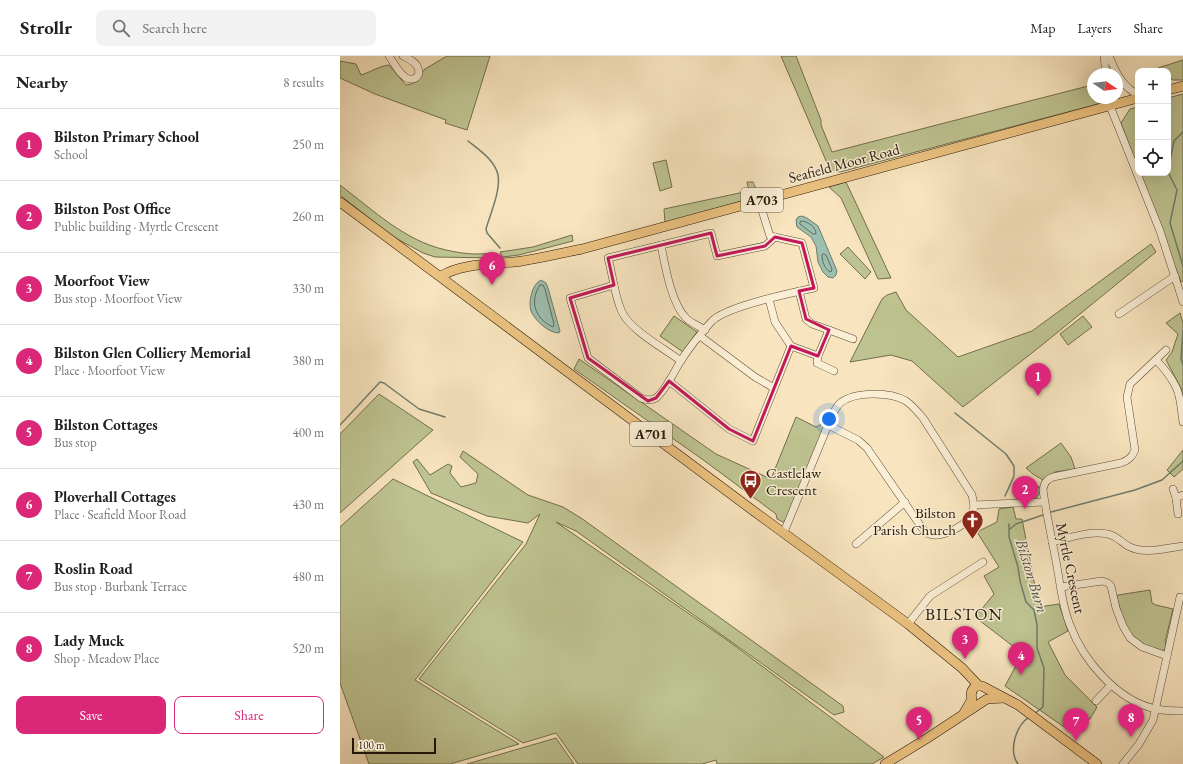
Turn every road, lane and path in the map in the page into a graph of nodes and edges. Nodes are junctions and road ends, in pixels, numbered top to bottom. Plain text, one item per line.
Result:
1 (389, 56) edge
2 (404, 56) edge
3 (1104, 56) edge
4 (1109, 56) edge
5 (1105, 68) edge
6 (1183, 86) edge
7 (1171, 89) edge
8 (1135, 93) edge
9 (1135, 98) edge
10 (1123, 100) edge
11 (1103, 104) edge
12 (1111, 104) edge
13 (759, 201) junction
14 (340, 202) edge
15 (774, 237) junction
16 (661, 245) junction
17 (441, 276) junction
18 (1175, 276) junction
19 (614, 284) junction
20 (799, 291) junction
21 (769, 299) junction
22 (1183, 302) edge
23 (1119, 314) dead end
24 (829, 330) junction
25 (702, 333) junction
26 (853, 339) dead end
27 (791, 346) junction
28 (1166, 350) dead end
29 (818, 356) junction
30 (1156, 360) junction
31 (681, 361) junction
32 (834, 371) dead end
33 (670, 381) junction
34 (774, 388) junction
35 (1183, 422) edge
36 (828, 425) junction
37 (1173, 489) dead end
38 (1183, 495) edge
39 (1176, 498) junction
40 (905, 502) junction
41 (1044, 502) junction
42 (974, 505) junction
43 (1178, 514) dead end
44 (784, 532) junction
45 (1052, 542) junction
46 (856, 544) dead end
47 (1183, 546) edge
48 (983, 562) dead end
49 (1061, 587) junction
50 (1179, 597) edge
51 (908, 624) junction
52 (1167, 656) junction
53 (1111, 685) junction
54 (977, 691) junction
55 (1004, 698) junction
56 (984, 700) junction
57 (1096, 701) dead end
58 (1156, 710) junction
59 (1183, 711) edge
60 (964, 714) junction
61 (885, 764) edge
62 (1097, 764) edge
63 (1123, 764) edge

1 - 2 street
3 - 5 street
4 - 8 street
6 - 7 main road
9 - 10 main road, Seafield Moor Road / A703
11 - 13 main road, Seafield Moor Road / A703
12 - 18 street
13 - 15 street
13 - 17 main road, Seafield Moor Road / A703
14 - 17 main road, A701
15 - 16 street
15 - 20 street
16 - 19 street
16 - 25 street
17 - 44 main road, A701
18 - 22 street
18 - 23 street
19 - 31 street
19 - 33 street
20 - 21 street
20 - 24 street
21 - 25 street
21 - 27 street
24 - 26 street
24 - 29 street
25 - 31 street
25 - 34 street
27 - 29 street
27 - 34 street
28 - 30 street
29 - 32 street
30 - 35 street
30 - 41 street, Myrtle Crescent
31 - 33 street
33 - 34 street
36 - 40 street
36 - 42 street
36 - 44 street
37 - 39 street
38 - 39 street
39 - 43 street
40 - 42 street
40 - 46 street
41 - 42 street
41 - 45 street, Myrtle Crescent
44 - 51 main road, A701
45 - 47 street
45 - 49 street, Myrtle Crescent
48 - 51 street
49 - 52 street
49 - 53 street, Myrtle Crescent
50 - 52 street
51 - 54 main road, A701
52 - 58 street
53 - 57 street
53 - 58 street, Myrtle Crescent
54 - 55 main road
54 - 56 main road
54 - 56 main road
54 - 60 main road
55 - 56 main road
55 - 62 main road
56 - 60 main road
58 - 59 street, Myrtle Crescent
58 - 63 street
60 - 61 main road

